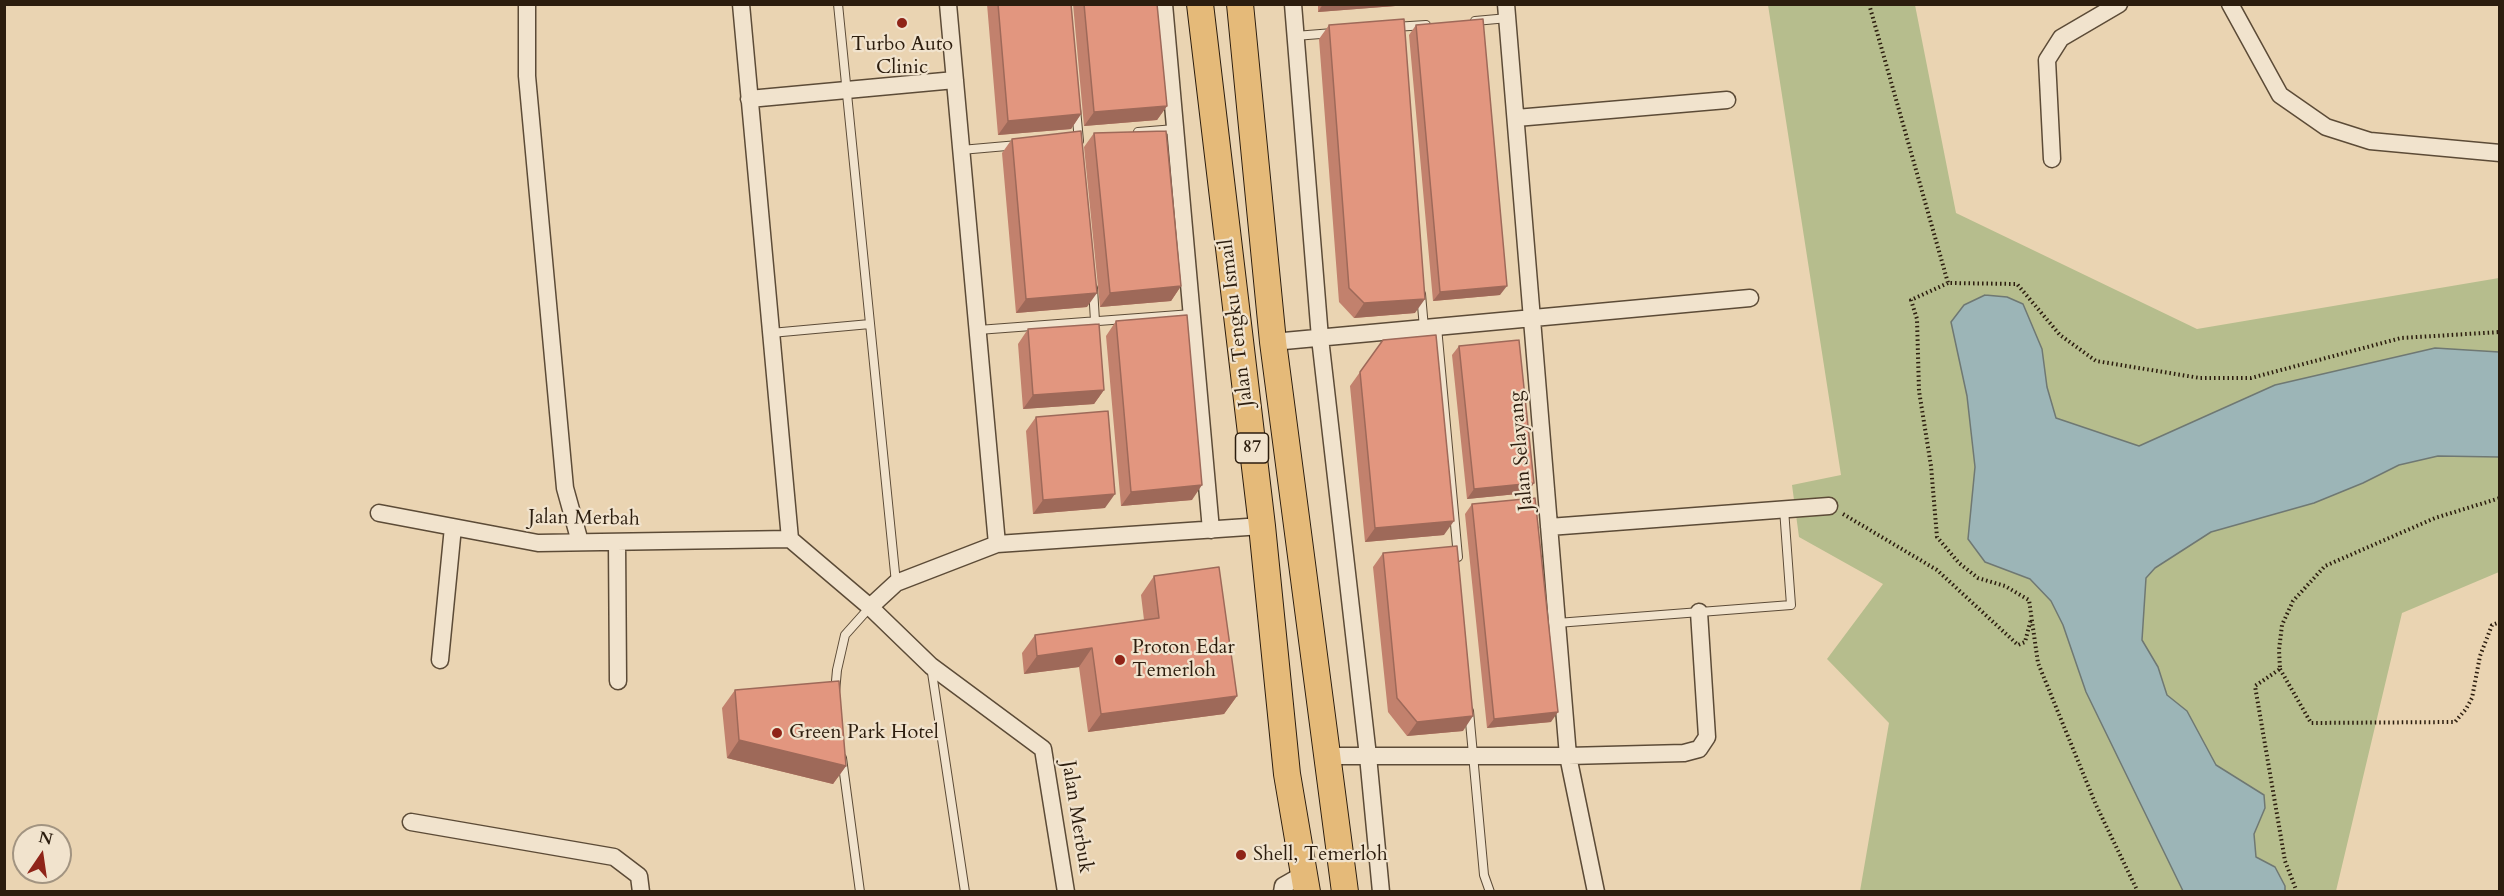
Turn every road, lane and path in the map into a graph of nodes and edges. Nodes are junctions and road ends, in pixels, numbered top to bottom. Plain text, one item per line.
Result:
1 (527, 4) edge
2 (741, 4) edge
3 (838, 4) edge
4 (948, 4) edge
5 (1164, 4) edge
6 (1200, 4) edge
7 (1240, 4) edge
8 (1252, 4) edge
9 (1293, 4) edge
10 (1869, 4) edge
11 (2119, 4) edge
12 (2230, 4) edge
13 (1507, 11) edge
14 (1464, 22) edge
15 (1431, 24) edge
16 (1398, 27) junction
17 (1386, 28) edge
18 (1341, 32) edge
19 (1295, 36) junction
20 (1399, 39) edge
21 (1246, 71) junction
22 (955, 80) junction
23 (847, 90) junction
24 (1075, 94) edge
25 (749, 99) junction
26 (1727, 100) dead end
27 (1516, 118) junction
28 (1175, 129) junction
29 (1132, 133) edge
30 (1090, 137) dead end
31 (1079, 138) junction
32 (1067, 140) edge
33 (1032, 143) edge
34 (961, 150) junction
35 (1080, 150) edge
36 (2499, 153) edge
37 (2052, 159) dead end
38 (1256, 162) junction
39 (1218, 168) junction
40 (1091, 275) edge
41 (1420, 282) edge
42 (1948, 283) junction
43 (1750, 298) dead end
44 (1192, 314) junction
45 (1532, 318) junction
46 (1095, 321) junction
47 (870, 324) junction
48 (1431, 328) junction
49 (978, 330) junction
50 (2499, 332) edge
51 (771, 333) junction
52 (1320, 338) junction
53 (1274, 342) junction
54 (2499, 498) edge
55 (1829, 506) joint
56 (1784, 509) junction
57 (379, 513) dead end
58 (1262, 526) junction
59 (453, 527) junction
60 (1549, 527) junction
61 (1211, 530) junction
62 (790, 539) junction
63 (580, 542) junction
64 (616, 542) junction
65 (997, 544) junction
66 (1459, 569) edge
67 (896, 583) junction
68 (870, 607) junction
69 (1699, 612) junction
70 (2032, 613) junction
71 (2499, 622) edge
72 (1557, 623) junction
73 (440, 660) dead end
74 (931, 666) junction
75 (2280, 669) junction
76 (618, 681) dead end
77 (1468, 698) edge
78 (834, 700) edge
79 (841, 745) edge
80 (1327, 756) junction
81 (1368, 756) junction
82 (1472, 756) junction
83 (1568, 756) junction
84 (411, 822) dead end
85 (1306, 883) edge
86 (641, 891) edge
87 (860, 891) edge
88 (965, 891) edge
89 (1066, 891) edge
90 (1282, 891) edge
91 (1345, 891) edge
92 (1381, 891) edge
93 (1490, 891) edge
94 (1596, 891) edge
95 (2139, 891) edge
96 (2297, 891) edge

1 - 63 street
2 - 25 street
3 - 23 lane
4 - 22 street
5 - 28 street
6 - 39 main road, Jalan Tengku Ismail / 87
7 - 21 main road, Jalan Tengku Ismail / 87
8 - 21 main road
9 - 19 street
10 - 42 path
11 - 37 street
12 - 36 street
13 - 14 lane
13 - 27 street, Jalan Selayang
15 - 16 lane
16 - 17 lane
16 - 20 lane
18 - 19 lane
19 - 52 street
21 - 38 main road, Jalan Tengku Ismail / 87
22 - 23 street
22 - 34 street
23 - 25 street
23 - 47 lane
24 - 31 lane
25 - 51 street
26 - 27 street
27 - 45 street, Jalan Selayang
28 - 29 lane
28 - 44 street
30 - 31 lane
31 - 32 lane
31 - 35 lane
33 - 34 lane
34 - 49 street
38 - 39 main road
38 - 53 main road, Jalan Tengku Ismail / 87
39 - 58 main road, Jalan Tengku Ismail / 87
40 - 46 lane
41 - 48 lane
42 - 50 path
42 - 70 path
43 - 45 street
44 - 46 lane
44 - 61 street
45 - 48 street
45 - 60 street, Jalan Selayang
46 - 49 lane
47 - 51 lane
47 - 67 lane
48 - 52 street
48 - 66 lane
49 - 65 street
51 - 62 street
52 - 53 street
52 - 81 street
53 - 80 main road, Jalan Tengku Ismail / 87
54 - 75 path
55 - 56 street
55 - 70 path
56 - 60 street
56 - 69 lane
57 - 59 street, Jalan Merbah
58 - 61 street
58 - 85 main road, Jalan Tengku Ismail / 87
59 - 63 street, Jalan Merbah
59 - 73 street
60 - 72 street, Jalan Selayang
61 - 65 street
62 - 64 street, Jalan Merbah
62 - 68 street
63 - 64 street, Jalan Merbah
64 - 76 street
65 - 67 street
67 - 68 street
68 - 74 street
68 - 78 lane
69 - 72 lane
69 - 83 street
70 - 95 path
71 - 75 path
72 - 83 street, Jalan Selayang
74 - 88 lane
74 - 89 street, Jalan Merbuk
75 - 96 path
77 - 82 lane
79 - 87 lane
80 - 81 street
80 - 91 main road, Jalan Tengku Ismail / 87
81 - 82 street
81 - 92 street
82 - 83 street
82 - 93 lane
83 - 94 street, Jalan Selayang
84 - 86 street
85 - 90 street

